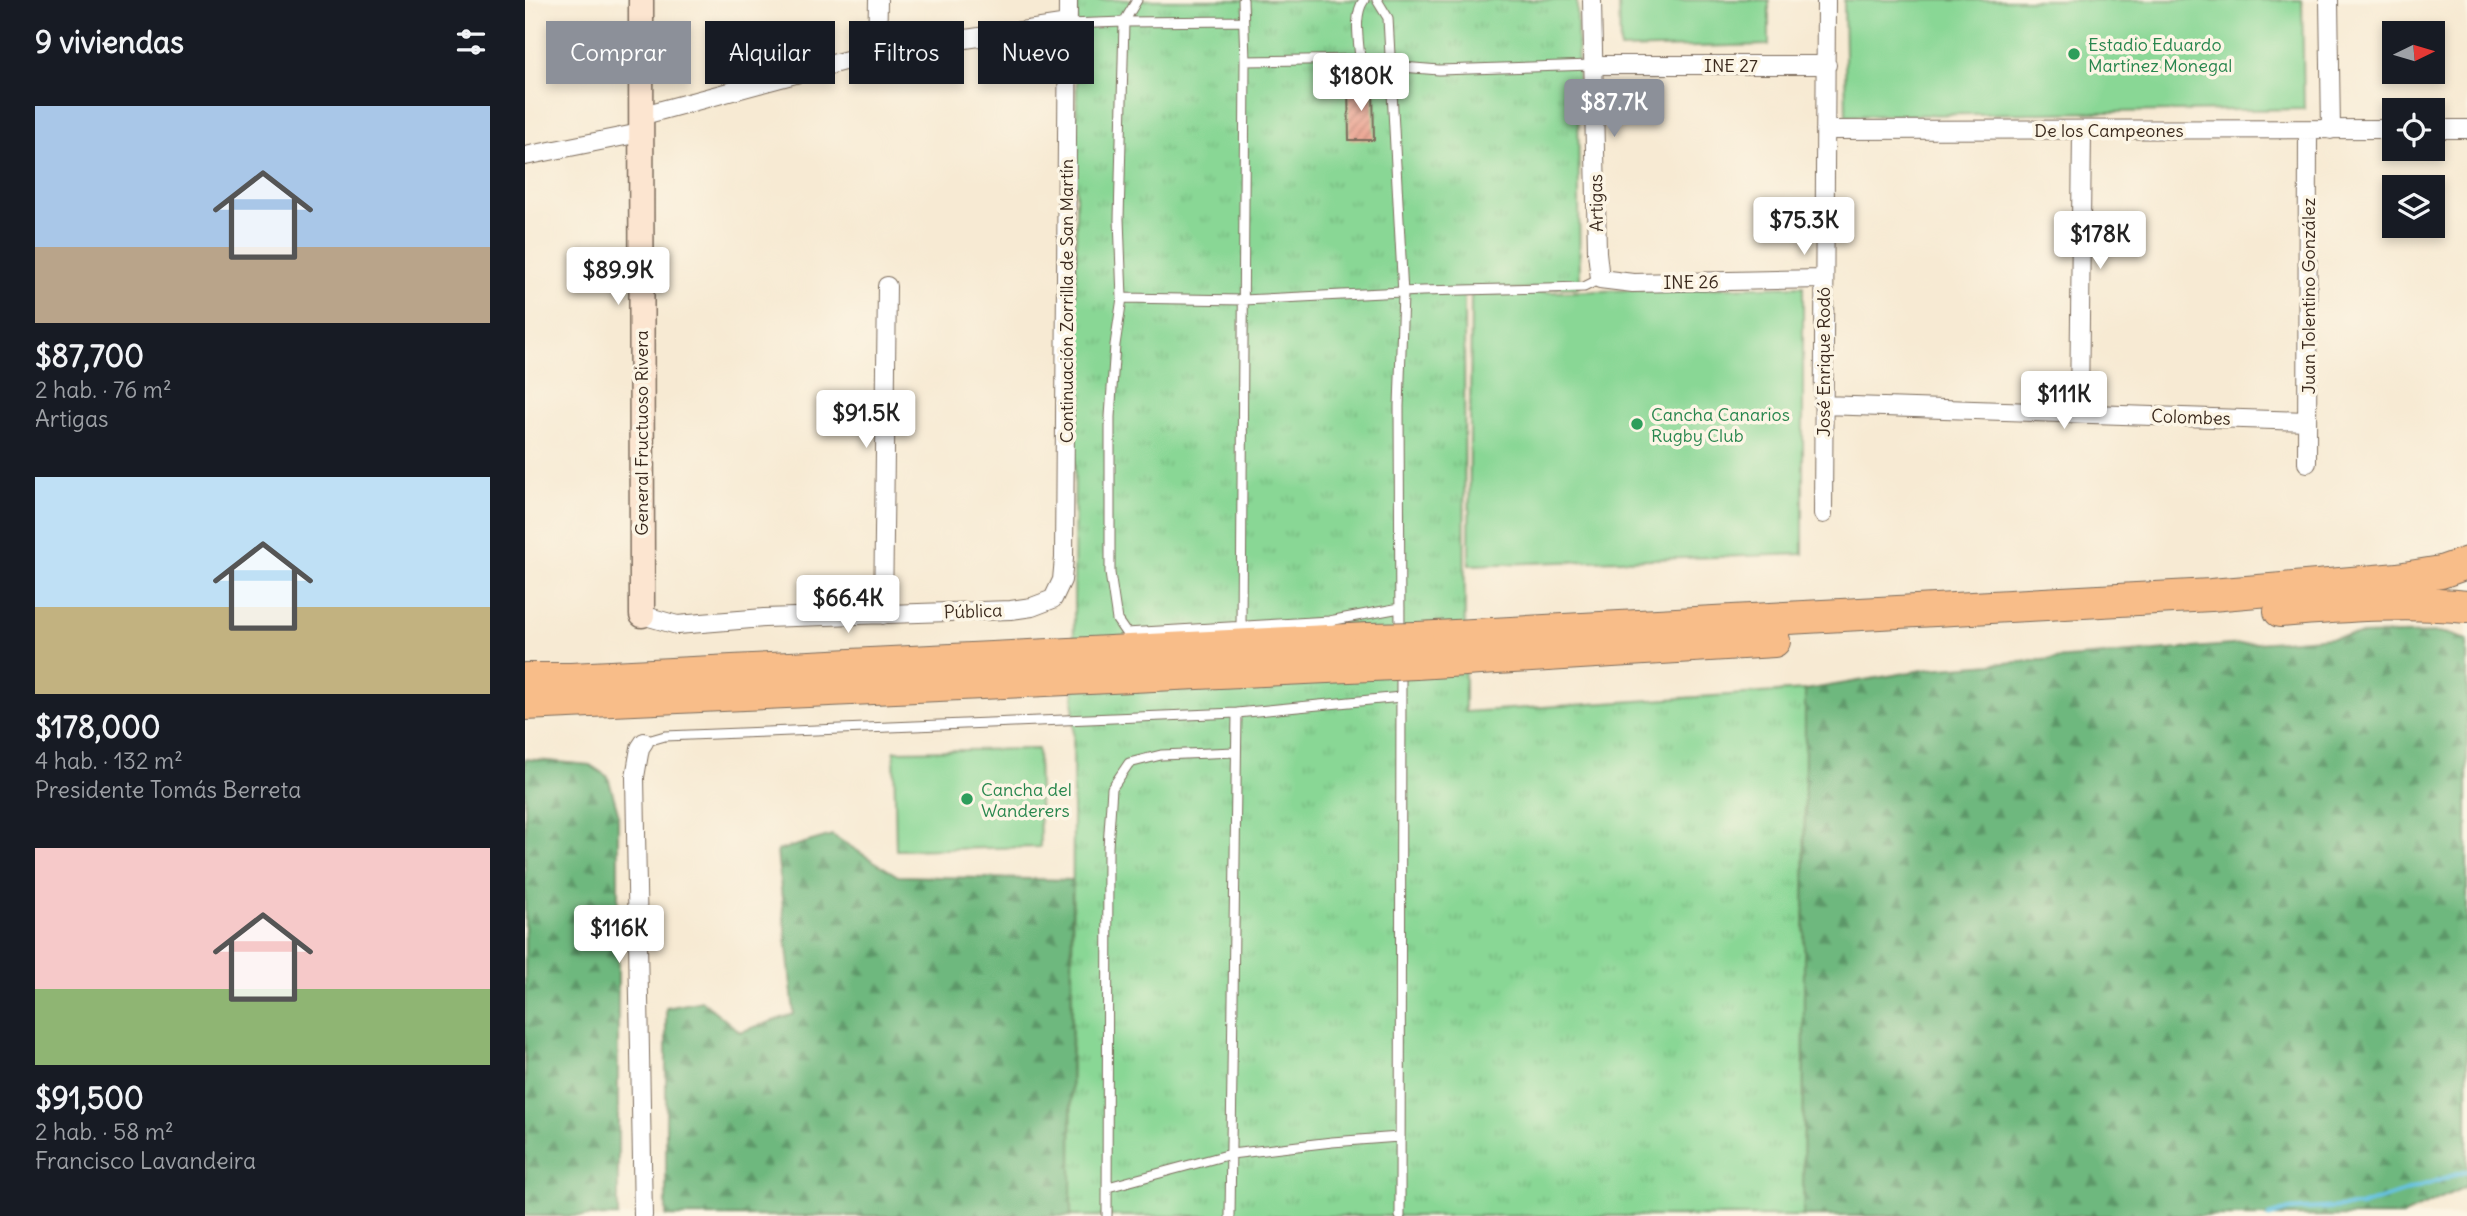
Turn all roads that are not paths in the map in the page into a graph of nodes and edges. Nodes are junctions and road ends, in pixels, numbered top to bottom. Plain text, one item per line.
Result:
1 (641, 0) edge
2 (878, 0) edge
3 (1068, 0) edge
4 (1137, 0) edge
5 (1243, 0) edge
6 (1364, 0) edge
7 (1377, 0) edge
8 (1592, 0) edge
9 (1826, 0) edge
10 (2329, 0) edge
11 (878, 21) edge
12 (1068, 21) edge
13 (1243, 21) junction
14 (1123, 22) junction
15 (1094, 23) edge
16 (1360, 59) junction
17 (849, 61) edge
18 (1245, 61) junction
19 (1391, 63) junction
20 (1593, 65) junction
21 (1827, 65) junction
22 (1068, 84) edge
23 (640, 124) junction
24 (2382, 129) edge
25 (2445, 129) edge
26 (2467, 129) edge
27 (1825, 130) junction
28 (2082, 130) junction
29 (2308, 130) junction
30 (2331, 130) junction
31 (525, 156) edge
32 (1600, 279) junction
33 (1823, 279) junction
34 (887, 286) dead end
35 (1403, 293) junction
36 (1122, 299) junction
37 (1243, 300) junction
38 (1823, 405) junction
39 (2079, 412) junction
40 (2307, 421) junction
41 (2307, 463) dead end
42 (1823, 514) dead end
43 (2467, 563) edge
44 (1053, 599) joint
45 (2467, 607) edge
46 (1400, 608) junction
47 (642, 615) joint
48 (883, 615) junction
49 (1241, 626) junction
50 (1396, 652) junction
51 (525, 679) edge
52 (1401, 697) junction
53 (525, 704) edge
54 (1237, 713) junction
55 (644, 742) joint
56 (1235, 752) junction
57 (1399, 1137) junction
58 (1231, 1154) junction
59 (1108, 1187) junction
60 (643, 1209) edge
61 (1107, 1216) edge
62 (1230, 1216) edge
63 (1400, 1216) edge

1 - 23 street, General Fructuoso Rivera
2 - 11 street
3 - 12 street, Continuación Zorrilla de San Martín
4 - 14 lane
5 - 13 lane
6 - 16 lane
7 - 19 lane
8 - 20 street, Artigas
9 - 21 street, José Enrique Rodó
10 - 30 street
13 - 14 lane
13 - 18 lane
14 - 15 lane
14 - 36 lane
16 - 18 lane
16 - 19 lane
17 - 23 street
18 - 37 lane
19 - 20 lane
19 - 35 lane
20 - 21 street, INE 27
20 - 32 street, Artigas
21 - 27 street, José Enrique Rodó
22 - 44 street, Continuación Zorrilla de San Martín
23 - 31 street
23 - 47 street, General Fructuoso Rivera
24 - 30 street, De los Campeones
25 - 26 street
27 - 28 street, De los Campeones
27 - 33 street, José Enrique Rodó
28 - 29 street, De los Campeones
28 - 39 street
29 - 30 street, De los Campeones
29 - 40 street, Juan Tolentino González
32 - 33 street, INE 26
32 - 35 lane
33 - 38 street, José Enrique Rodó
34 - 48 street
35 - 37 lane
35 - 46 lane
36 - 37 lane
36 - 49 lane
37 - 49 lane
38 - 39 street, Colombes
38 - 42 street, José Enrique Rodó
39 - 40 street, Colombes
40 - 41 street, Juan Tolentino González
43 - 50 highway
44 - 48 street, Pública
45 - 50 highway
46 - 49 lane
46 - 50 lane
47 - 48 street, Pública
50 - 51 highway
50 - 52 lane
50 - 53 highway
52 - 54 lane
52 - 57 lane
54 - 55 lane
54 - 56 lane
55 - 60 street
56 - 58 lane
56 - 59 lane
57 - 58 lane
57 - 63 lane
58 - 59 lane
58 - 62 lane
59 - 61 lane

